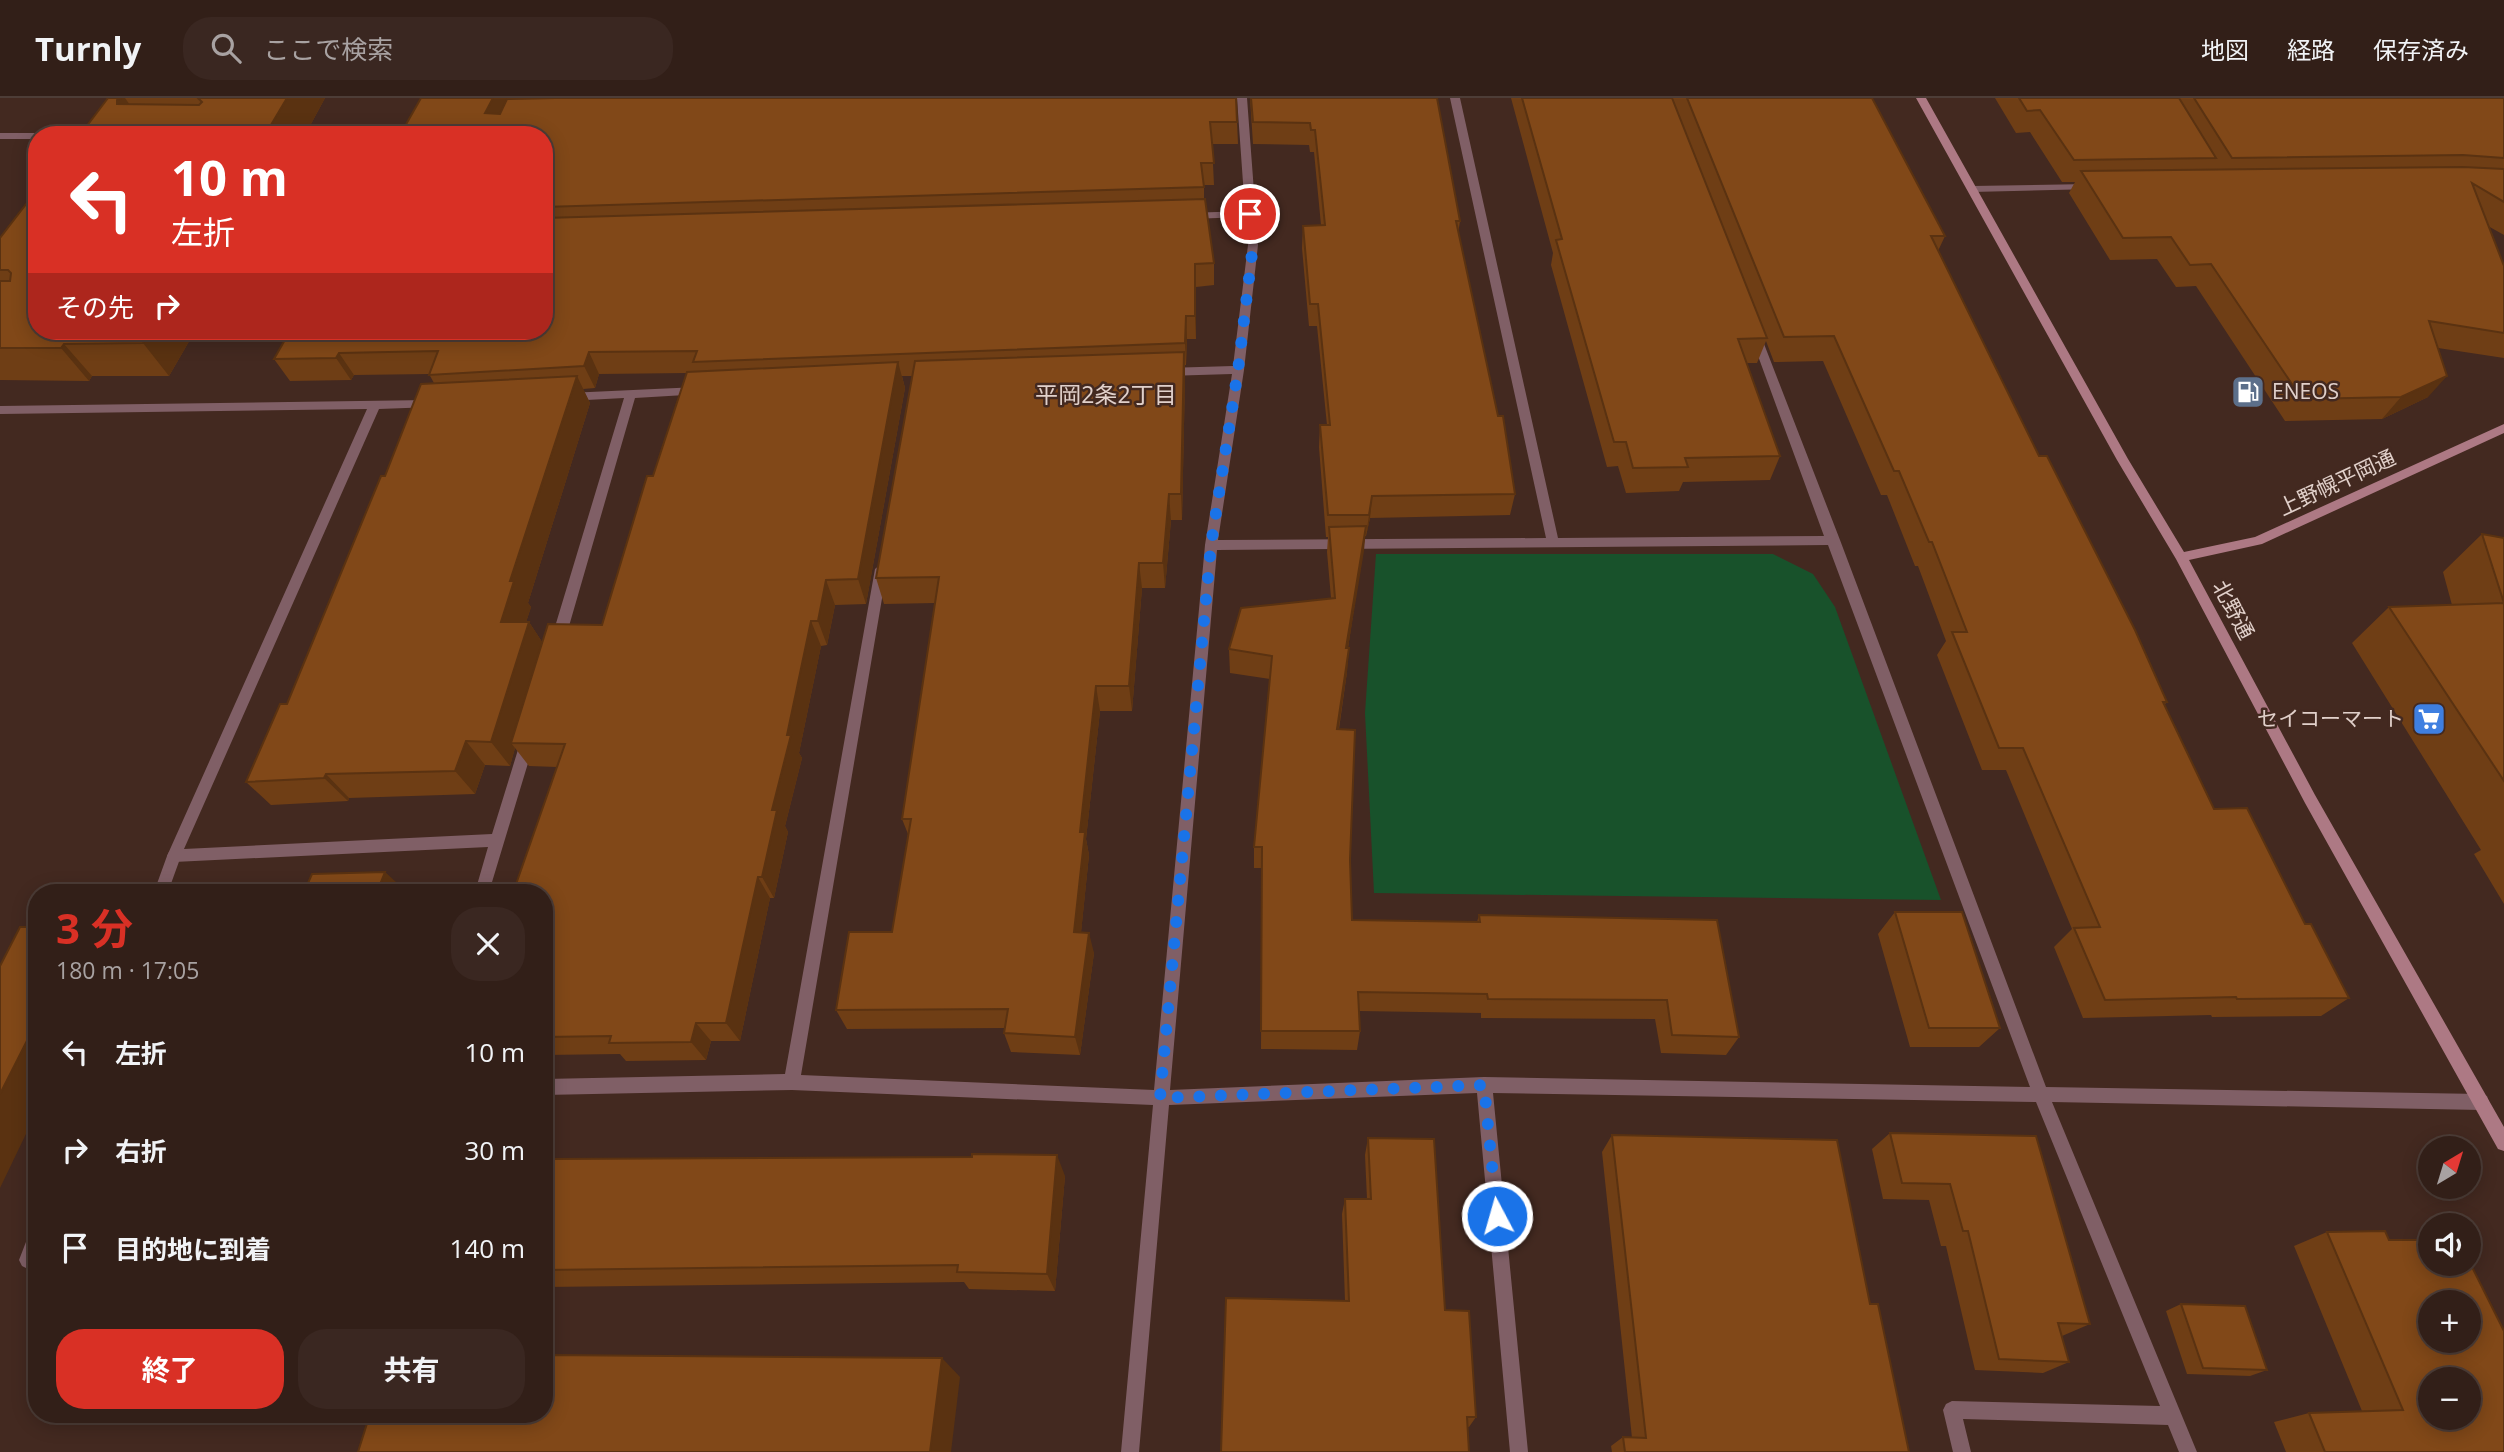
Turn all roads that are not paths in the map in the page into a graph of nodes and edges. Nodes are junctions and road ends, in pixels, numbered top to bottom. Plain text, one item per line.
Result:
1 (1242, 98) edge
2 (1455, 98) edge
3 (1921, 98) edge
4 (0, 136) edge
5 (28, 136) edge
6 (2106, 187) edge
7 (1972, 189) junction
8 (1250, 214) junction
9 (1181, 216) edge
10 (1749, 319) edge
11 (1238, 370) junction
12 (1157, 373) edge
13 (712, 390) edge
14 (631, 393) junction
15 (550, 398) edge
16 (442, 403) edge
17 (374, 407) junction
18 (0, 410) edge
19 (2504, 428) edge
20 (1834, 540) junction
21 (1553, 541) junction
22 (1211, 545) junction
23 (2181, 557) junction
24 (883, 560) edge
25 (553, 656) edge
26 (534, 722) edge
27 (499, 840) junction
28 (174, 856) junction
29 (164, 884) edge
30 (485, 884) edge
31 (792, 1082) junction
32 (1484, 1085) junction
33 (553, 1087) edge
34 (2040, 1093) junction
35 (1160, 1098) junction
36 (2481, 1102) junction
37 (2504, 1143) edge
38 (2174, 1416) junction
39 (1130, 1452) edge
40 (1519, 1452) edge
41 (1962, 1452) edge
42 (2188, 1452) edge

1 - 8 street
2 - 21 street
3 - 7 street, 北野通
4 - 5 street
6 - 7 street
7 - 23 street, 北野通
8 - 9 street
8 - 11 street
10 - 20 street
11 - 12 street
11 - 22 street
13 - 14 street
14 - 15 street
14 - 25 street
16 - 17 street
17 - 18 street
17 - 28 street
19 - 23 street, 上野幌平岡通
20 - 21 street
20 - 34 street
21 - 22 street
22 - 35 street
23 - 36 street, 北野通
24 - 31 street
26 - 27 street
27 - 28 street
27 - 30 street
28 - 29 street
31 - 33 street
31 - 35 street
32 - 34 street
32 - 35 street
32 - 40 street
34 - 36 street
34 - 38 street
35 - 39 street
36 - 37 street, 北野通
38 - 41 street
38 - 42 street

